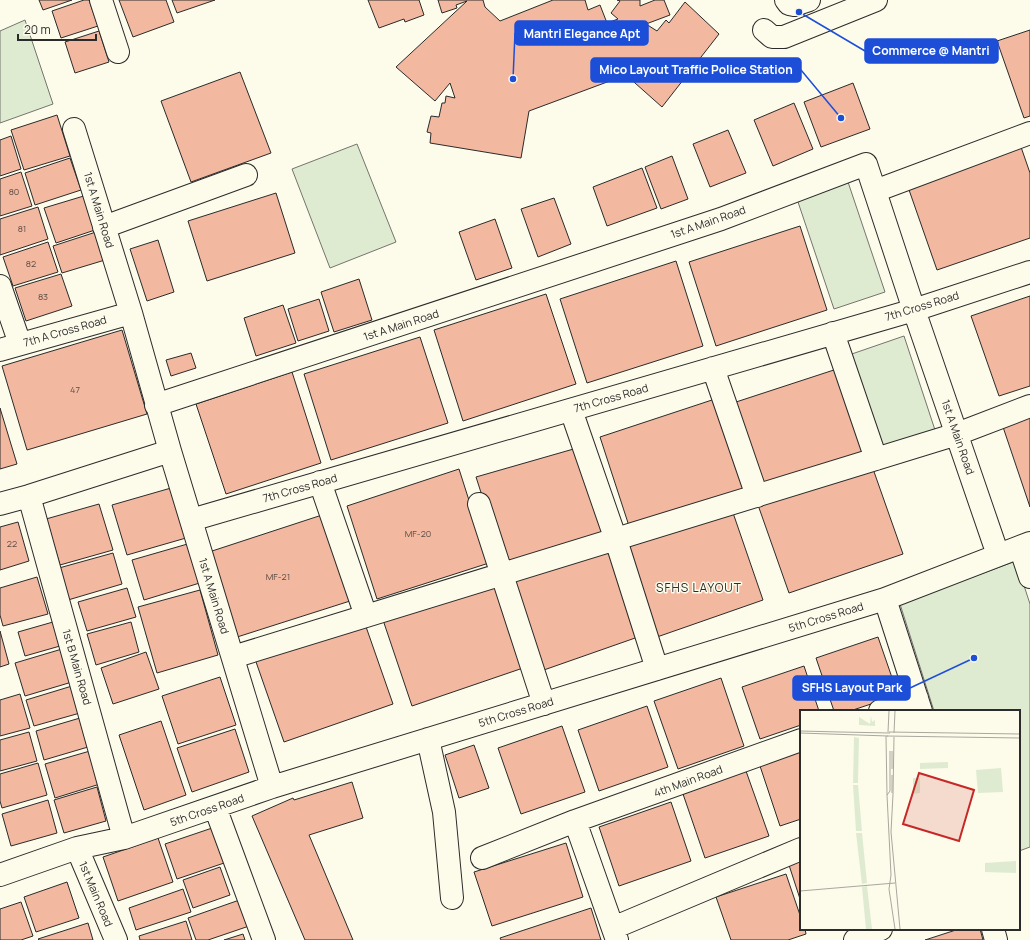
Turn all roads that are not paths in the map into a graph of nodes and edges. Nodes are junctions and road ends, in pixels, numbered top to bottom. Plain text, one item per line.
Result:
1 (101, 0) edge
2 (786, 0) edge
3 (810, 0) edge
4 (876, 0) edge
5 (764, 30) dead end
6 (118, 52) dead end
7 (74, 129) dead end
8 (1030, 133) edge
9 (246, 175) dead end
10 (875, 191) junction
11 (104, 227) junction
12 (1030, 272) edge
13 (0, 286) edge
14 (914, 310) junction
15 (131, 313) junction
16 (833, 333) junction
17 (10, 347) edge
18 (713, 368) junction
19 (156, 405) junction
20 (1030, 406) edge
21 (571, 410) junction
22 (957, 434) junction
23 (170, 451) junction
24 (876, 459) junction
25 (320, 482) junction
26 (29, 496) junction
27 (757, 496) junction
28 (0, 504) edge
29 (479, 504) dead end
30 (191, 520) junction
31 (616, 540) junction
32 (1025, 545) edge
33 (998, 555) junction
34 (502, 574) junction
35 (1030, 576) edge
36 (885, 599) junction
37 (366, 616) junction
38 (232, 657) junction
39 (657, 669) junction
40 (544, 704) junction
41 (919, 704) edge
42 (886, 710) edge
43 (428, 739) junction
44 (800, 740) edge
45 (272, 787) junction
46 (215, 807) junction
47 (575, 821) junction
48 (124, 838) junction
49 (77, 848) junction
50 (800, 849) edge
51 (482, 858) dead end
52 (0, 875) edge
53 (452, 898) dead end
54 (879, 930) edge
55 (993, 930) edge
56 (615, 934) edge
57 (116, 940) edge
58 (264, 940) edge
59 (855, 940) edge
60 (996, 940) edge

1 - 6 street
2 - 3 street
4 - 5 street
7 - 11 street, 1st A Main Road
8 - 10 street
9 - 11 street
10 - 14 street, 1st A Main Road
10 - 19 street, 1st A Main Road
11 - 15 street, 1st A Main Road
12 - 14 street, 7th Cross Road
13 - 17 street
14 - 16 street, 7th Cross Road
14 - 22 street, 1st A Main Road
15 - 17 street, 7th A Cross Road
15 - 19 street, 1st A Main Road
16 - 18 street, 7th Cross Road
16 - 24 street
18 - 21 street, 7th Cross Road
18 - 27 street
19 - 23 street, 1st A Main Road
20 - 22 street
21 - 25 street, 7th Cross Road
21 - 31 street
22 - 24 street
22 - 33 street, 1st A Main Road
23 - 26 street
23 - 30 street, 1st A Main Road
24 - 27 street
25 - 30 street, 7th Cross Road
25 - 37 street
26 - 28 street
26 - 48 street, 1st B Main Road
27 - 31 street
29 - 34 street
30 - 38 street, 1st A Main Road
31 - 34 street
31 - 39 street
32 - 33 street, 5th Cross Road
32 - 35 street
33 - 36 street, 5th Cross Road
34 - 37 street
34 - 40 street
36 - 39 street, 5th Cross Road
36 - 41 street
37 - 38 street
38 - 45 street, 1st A Main Road
39 - 40 street, 5th Cross Road
40 - 43 street, 5th Cross Road
41 - 42 street
43 - 45 street, 5th Cross Road
43 - 53 street
44 - 47 street, 4th Main Road
45 - 46 street, 5th Cross Road
46 - 48 street, 5th Cross Road
46 - 58 street
47 - 51 street, 4th Main Road
47 - 56 street
48 - 49 street, 5th Cross Road
49 - 52 street, 5th Cross Road
49 - 57 street, 1st Main Road
50 - 56 street
54 - 59 street
55 - 60 street

